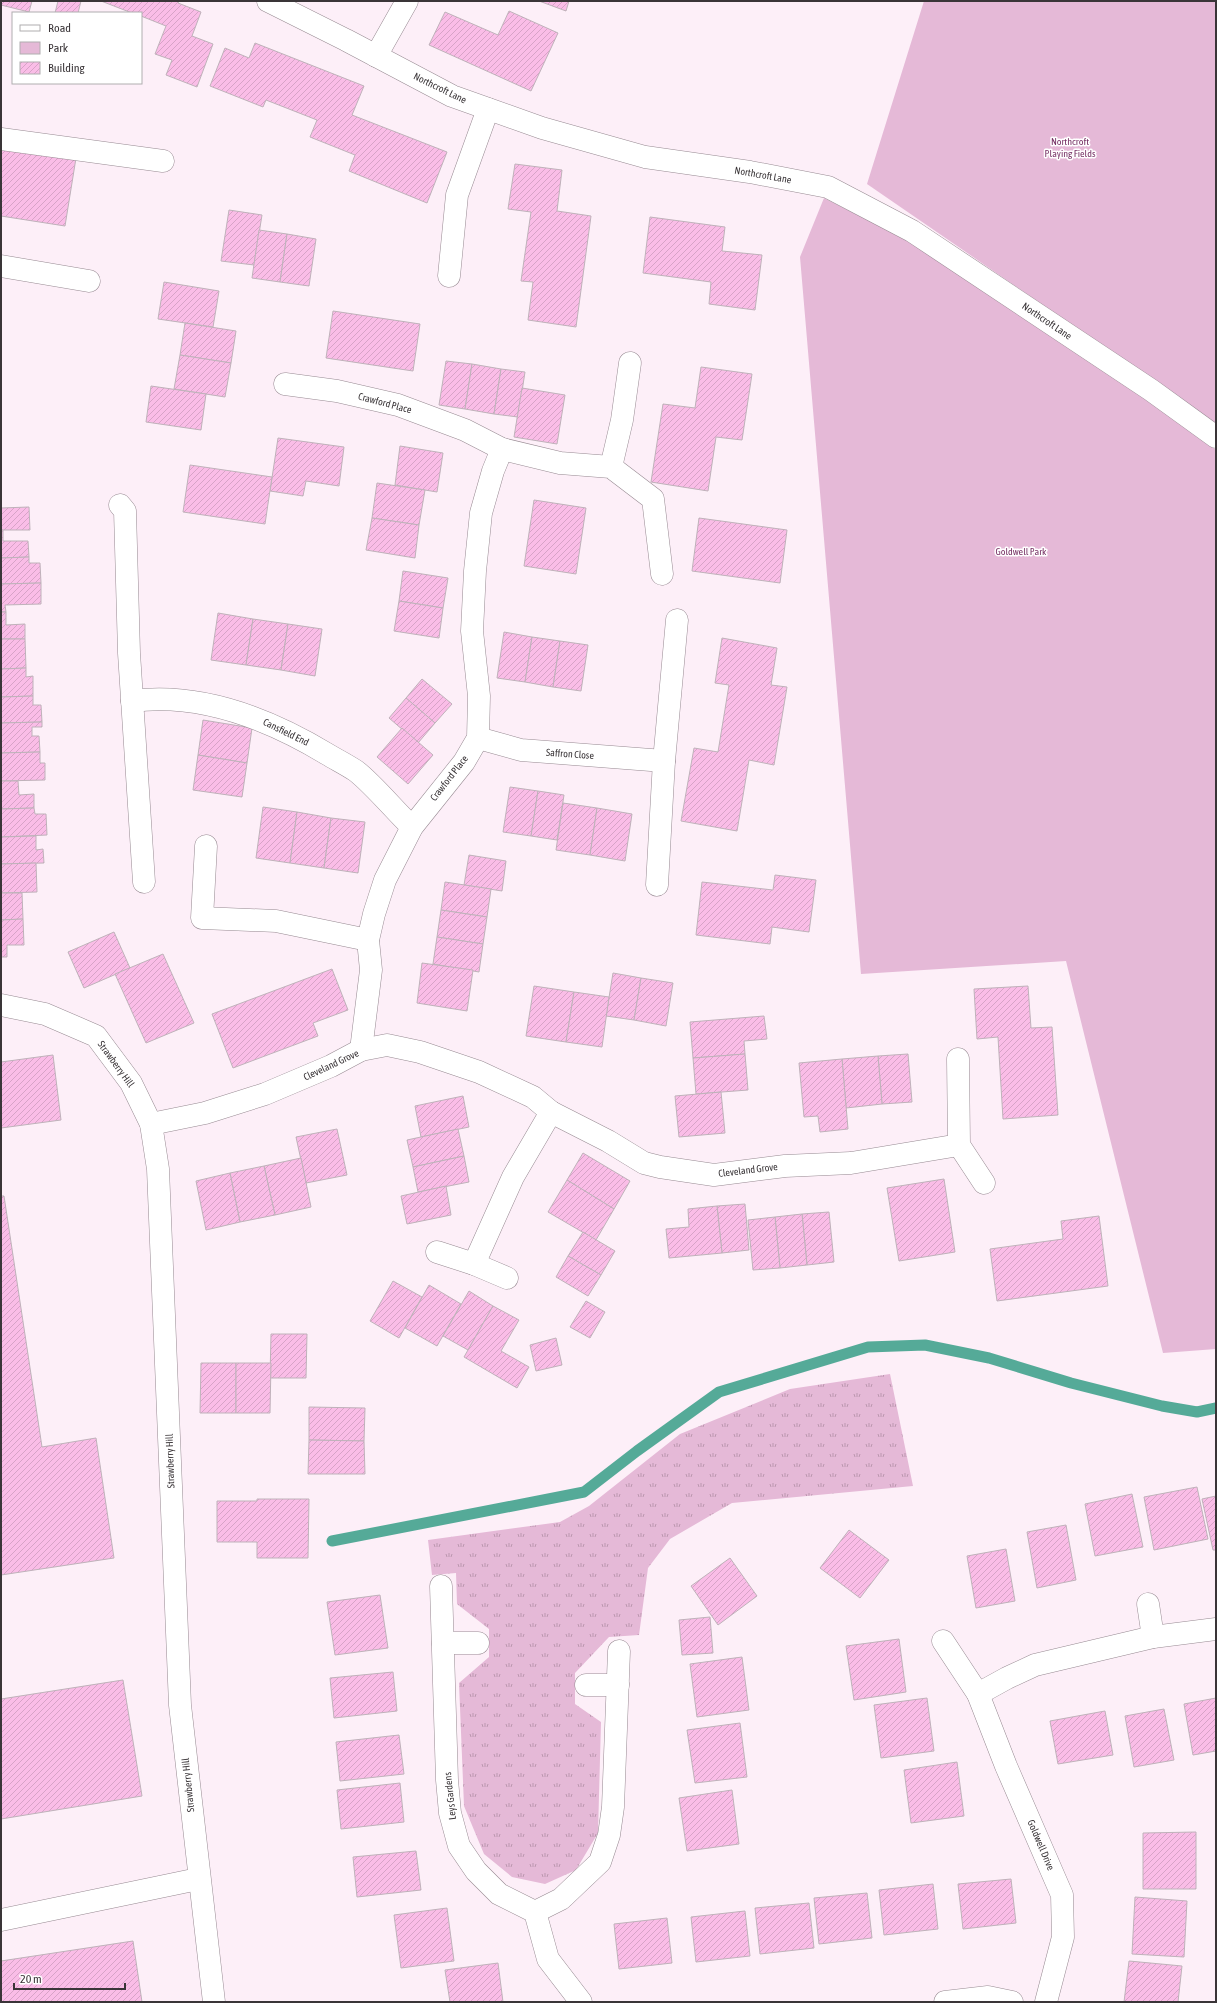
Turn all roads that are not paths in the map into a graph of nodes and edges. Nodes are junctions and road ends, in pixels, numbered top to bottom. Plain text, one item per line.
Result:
1 (268, 1) edge
2 (407, 1) edge
3 (376, 56) junction
4 (488, 109) junction
5 (1, 139) edge
6 (163, 162) dead end
7 (1, 266) edge
8 (449, 276) dead end
9 (89, 280) dead end
10 (630, 363) dead end
11 (286, 384) dead end
12 (1216, 437) edge
13 (502, 449) junction
14 (611, 467) junction
15 (120, 505) dead end
16 (662, 574) dead end
17 (677, 620) dead end
18 (132, 701) junction
19 (478, 738) junction
20 (664, 761) junction
21 (412, 827) junction
22 (206, 846) dead end
23 (144, 882) dead end
24 (658, 885) dead end
25 (368, 940) junction
26 (1, 1006) edge
27 (361, 1050) junction
28 (958, 1059) dead end
29 (551, 1112) junction
30 (151, 1124) junction
31 (958, 1145) junction
32 (984, 1183) dead end
33 (437, 1252) dead end
34 (474, 1264) junction
35 (507, 1278) dead end
36 (441, 1586) dead end
37 (1148, 1604) dead end
38 (1216, 1629) edge
39 (1153, 1637) junction
40 (943, 1641) dead end
41 (443, 1643) junction
42 (478, 1643) dead end
43 (619, 1651) dead end
44 (586, 1685) dead end
45 (618, 1685) junction
46 (978, 1694) junction
47 (198, 1878) junction
48 (535, 1912) junction
49 (1, 1920) edge
50 (214, 2002) edge
51 (581, 2002) edge
52 (945, 2002) edge
53 (1012, 2002) edge
54 (1046, 2002) edge

1 - 3 street, Northcroft Lane
2 - 3 street
3 - 4 street, Northcroft Lane
4 - 8 street
4 - 12 street, Northcroft Lane
5 - 6 street
7 - 9 street
10 - 14 street
11 - 13 street, Crawford Place
13 - 14 street, Crawford Place
13 - 19 street, Crawford Place
14 - 16 street
15 - 18 street
17 - 20 street
18 - 21 street, Cansfield End
18 - 23 street
19 - 20 street, Saffron Close
19 - 21 street, Crawford Place
20 - 24 street
21 - 25 street, Crawford Place
22 - 25 street
25 - 27 street, Crawford Place
26 - 30 street, Strawberry Hill
27 - 29 street, Cleveland Grove
27 - 30 street, Cleveland Grove
28 - 31 street
29 - 31 street, Cleveland Grove
29 - 34 street
30 - 47 street, Strawberry Hill
31 - 32 street
33 - 34 street
34 - 35 street
36 - 41 street, Leys Gardens
37 - 39 street
38 - 39 street
39 - 46 street
40 - 46 street, Goldwell Drive
41 - 42 street
41 - 48 street, Leys Gardens
43 - 45 street
44 - 45 street
45 - 48 street
46 - 54 street, Goldwell Drive
47 - 49 street
47 - 50 street, Strawberry Hill
48 - 51 street
52 - 53 street

